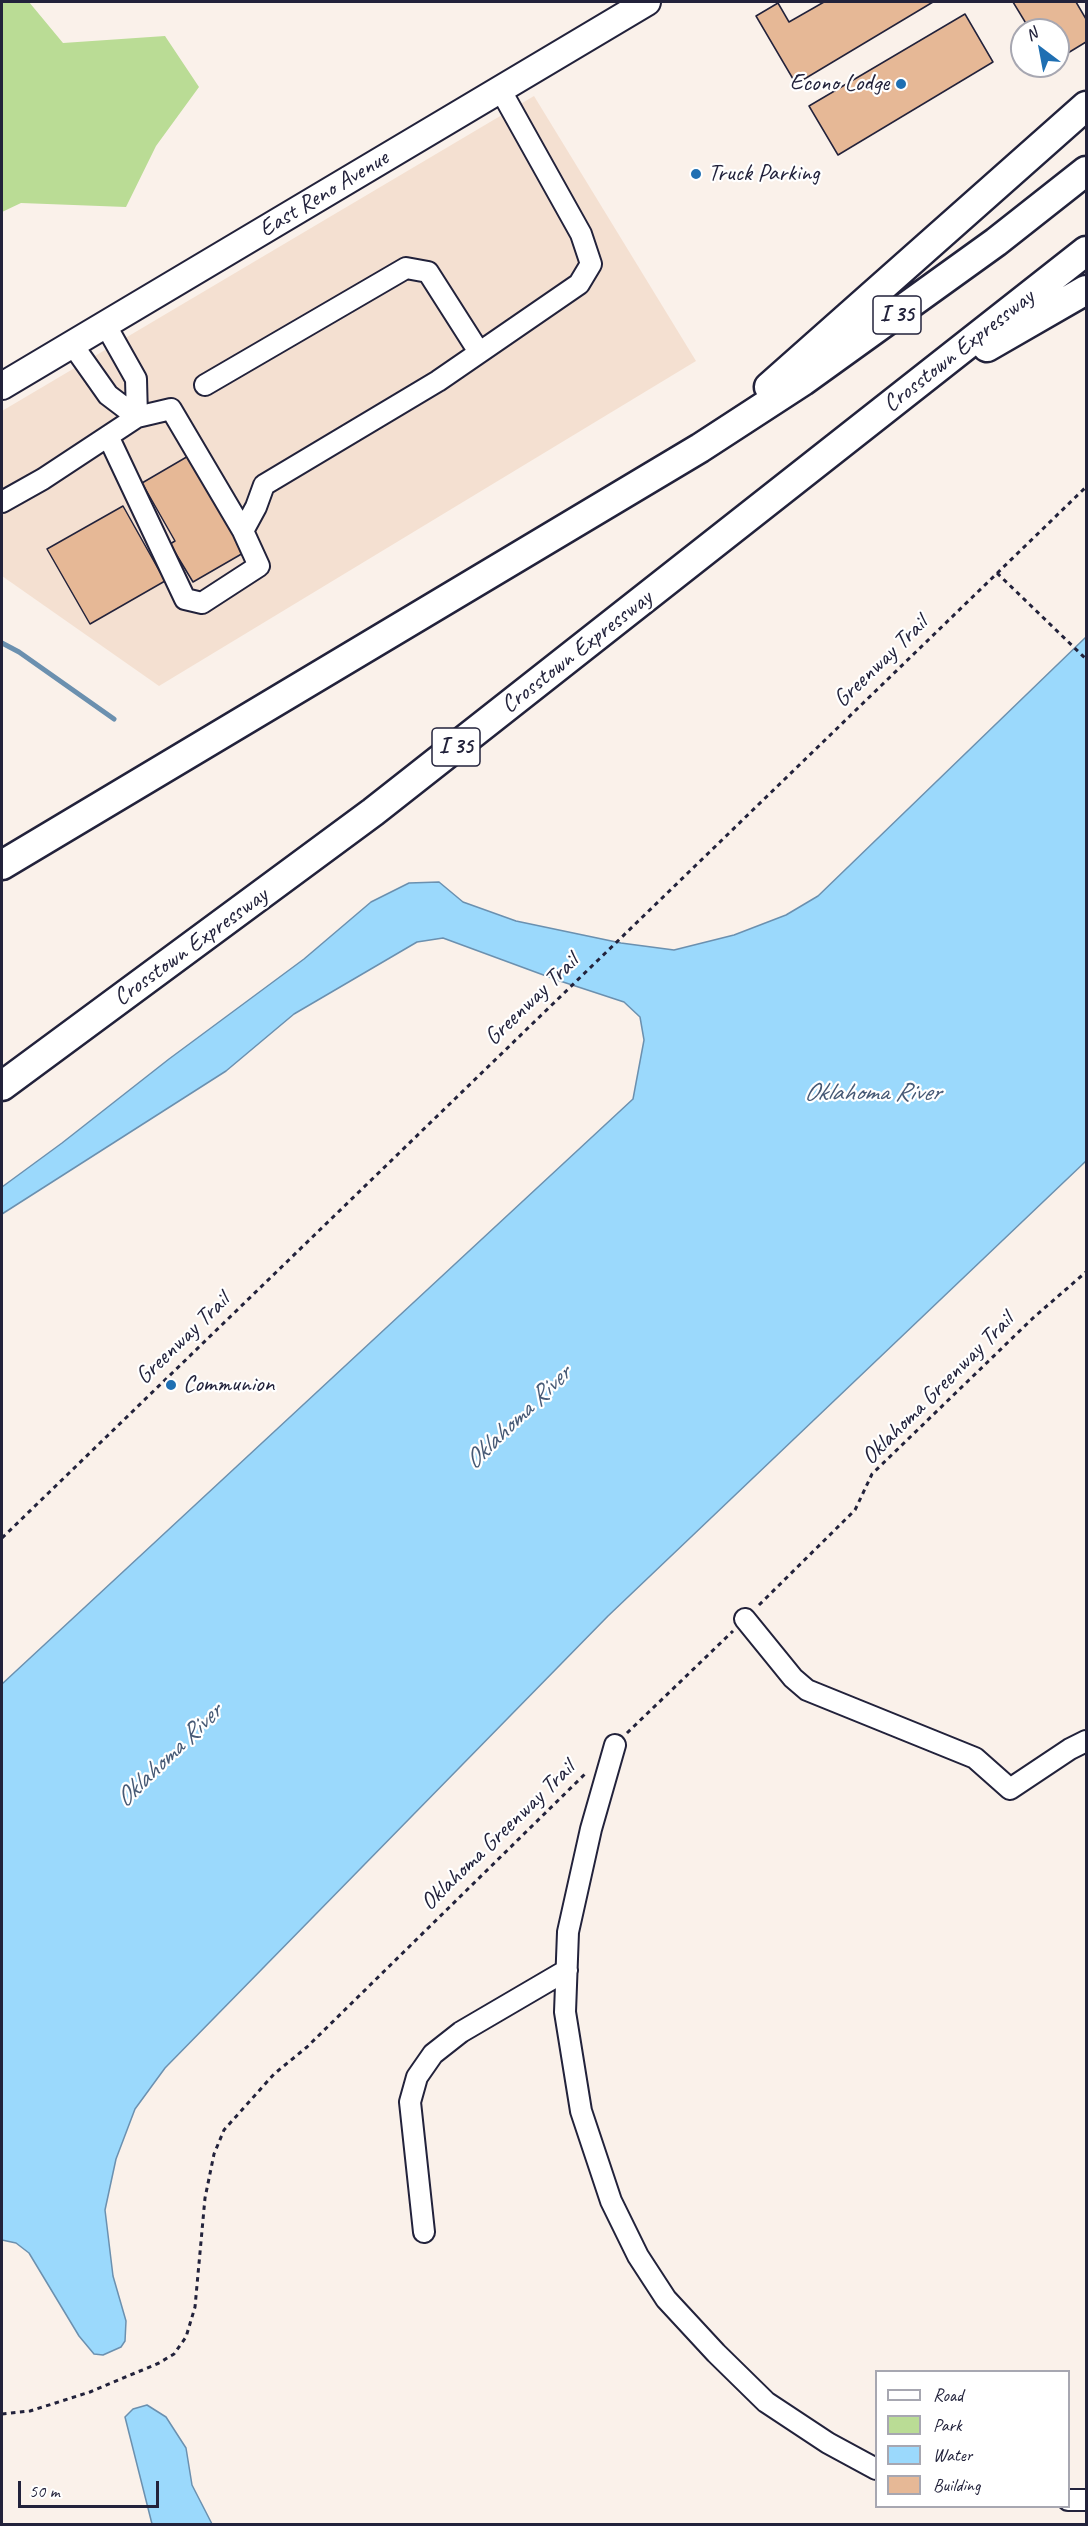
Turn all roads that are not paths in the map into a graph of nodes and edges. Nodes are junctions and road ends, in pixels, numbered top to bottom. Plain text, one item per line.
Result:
1 (647, 2) edge
2 (500, 89) junction
3 (1086, 106) edge
4 (1086, 171) edge
5 (1086, 251) edge
6 (1086, 290) edge
7 (105, 324) junction
8 (72, 344) junction
9 (479, 352) junction
10 (205, 385) dead end
11 (2, 386) edge
12 (902, 396) junction
13 (137, 417) junction
14 (106, 438) junction
15 (700, 448) junction
16 (2, 502) edge
17 (243, 531) junction
18 (2, 866) edge
19 (2, 1086) edge
20 (745, 1619) road end
21 (1086, 1741) edge
22 (615, 1745) road end
23 (567, 1970) junction
24 (424, 2232) dead end
25 (875, 2468) edge
26 (1070, 2500) edge
27 (1086, 2500) edge

1 - 2 main road, East Reno Avenue
2 - 7 main road, East Reno Avenue
2 - 9 lane
3 - 15 highway
4 - 15 highway, I 35
5 - 12 highway, Crosstown Expressway / I 35
6 - 12 highway
7 - 8 main road, East Reno Avenue
7 - 13 lane
8 - 11 main road, East Reno Avenue
8 - 13 lane
9 - 10 lane
9 - 17 lane
12 - 19 highway, Crosstown Expressway / I 35
13 - 14 lane
13 - 17 lane
14 - 16 lane
14 - 17 lane
15 - 18 highway, I 35
20 - 21 lane
22 - 23 lane
23 - 24 lane
23 - 25 lane
26 - 27 lane

